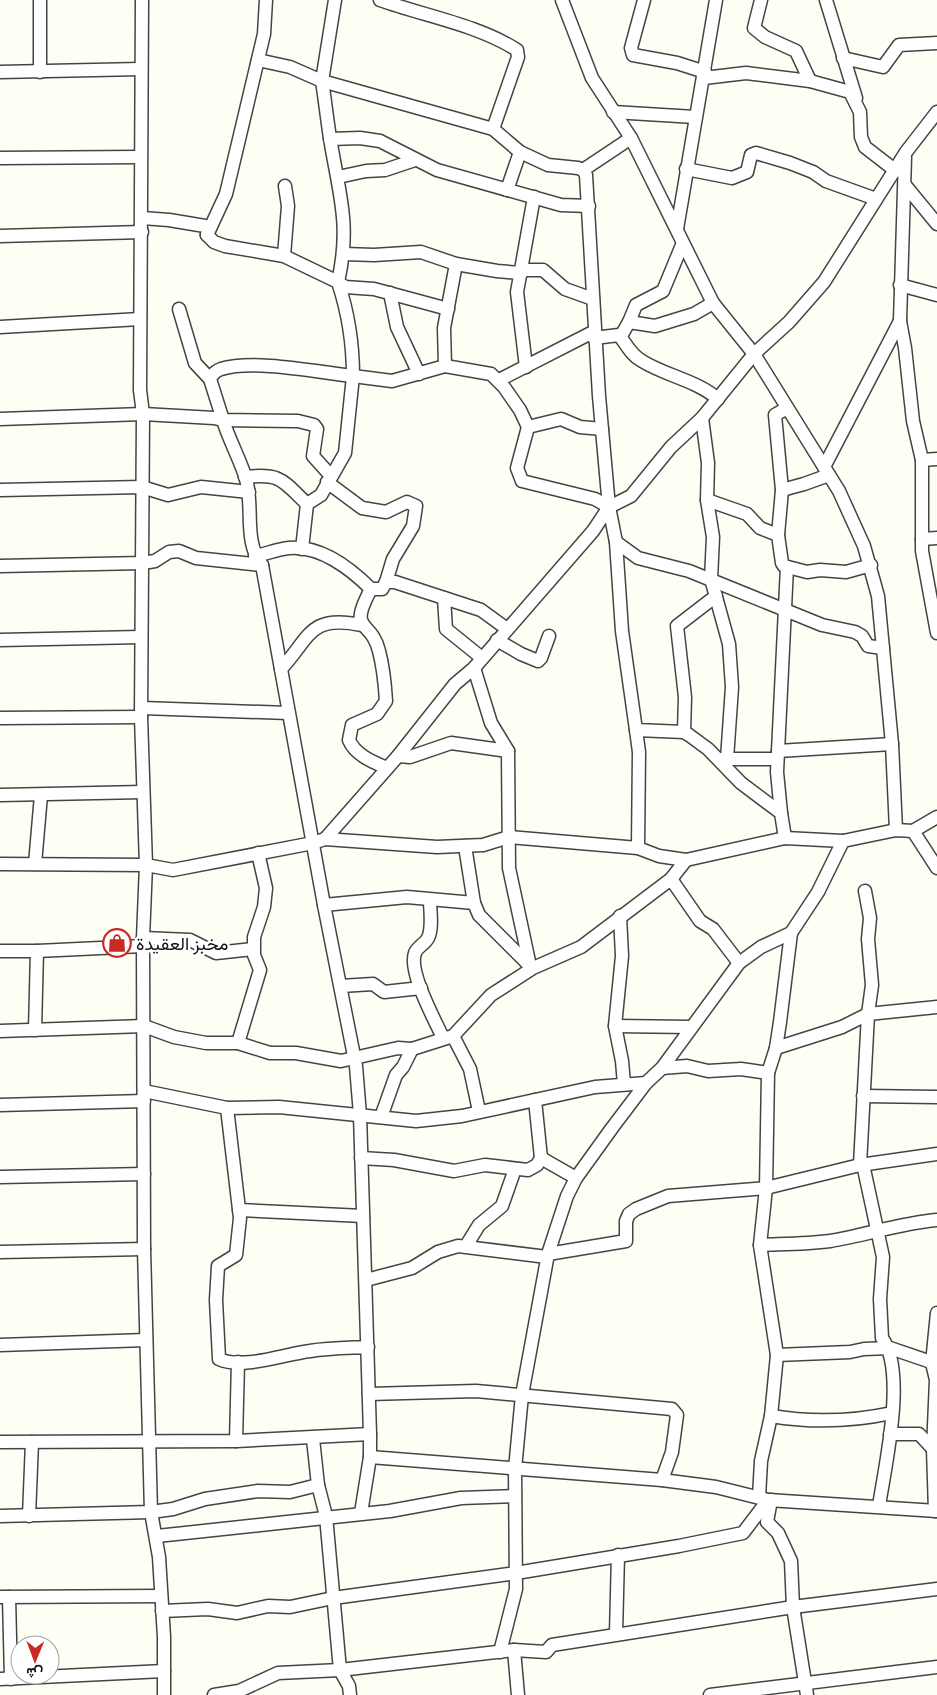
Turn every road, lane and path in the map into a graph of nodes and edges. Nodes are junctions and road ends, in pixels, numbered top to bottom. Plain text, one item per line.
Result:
1 (40, 0) edge
2 (142, 0) edge
3 (266, 0) edge
4 (335, 0) edge
5 (380, 0) edge
6 (562, 0) edge
7 (644, 0) edge
8 (716, 0) edge
9 (761, 0) edge
10 (826, 0) edge
11 (937, 42) edge
12 (843, 58) junction
13 (258, 60) junction
14 (142, 69) junction
15 (0, 72) edge
16 (40, 72) junction
17 (704, 75) junction
18 (322, 81) junction
19 (810, 81) junction
20 (613, 112) junction
21 (860, 112) junction
22 (937, 112) edge
23 (695, 117) junction
24 (493, 129) junction
25 (631, 138) junction
26 (330, 139) junction
27 (520, 152) junction
28 (905, 156) junction
29 (139, 157) junction
30 (0, 158) edge
31 (415, 160) junction
32 (686, 169) junction
33 (583, 170) junction
34 (896, 171) junction
35 (338, 178) junction
36 (905, 185) junction
37 (285, 186) dead end
38 (507, 190) junction
39 (534, 197) junction
40 (876, 199) junction
41 (589, 206) junction
42 (142, 218) junction
43 (937, 224) edge
44 (677, 229) junction
45 (142, 232) junction
46 (207, 234) junction
47 (0, 236) edge
48 (682, 245) junction
49 (344, 254) junction
50 (284, 256) junction
51 (456, 264) junction
52 (520, 273) junction
53 (338, 282) junction
54 (900, 285) junction
55 (390, 293) junction
56 (937, 294) edge
57 (593, 299) junction
58 (713, 304) junction
59 (180, 309) dead end
60 (448, 309) junction
61 (140, 319) junction
62 (900, 321) junction
63 (629, 322) junction
64 (0, 327) edge
65 (594, 335) junction
66 (621, 336) junction
67 (754, 354) junction
68 (445, 366) junction
69 (526, 367) junction
70 (420, 374) junction
71 (353, 376) junction
72 (210, 380) junction
73 (500, 380) junction
74 (718, 399) junction
75 (787, 408) junction
76 (143, 414) junction
77 (702, 418) junction
78 (0, 420) edge
79 (223, 420) junction
80 (528, 427) junction
81 (602, 429) junction
82 (937, 459) edge
83 (922, 460) junction
84 (826, 471) junction
85 (245, 477) junction
86 (329, 479) junction
87 (142, 487) junction
88 (0, 490) edge
89 (782, 490) junction
90 (249, 492) junction
91 (707, 500) junction
92 (307, 504) junction
93 (609, 507) junction
94 (778, 535) junction
95 (937, 538) edge
96 (922, 539) junction
97 (616, 542) junction
98 (302, 549) junction
99 (259, 561) junction
100 (143, 563) junction
101 (0, 566) edge
102 (871, 566) junction
103 (787, 567) junction
104 (711, 579) junction
105 (386, 582) junction
106 (933, 582) edge
107 (372, 589) junction
108 (716, 596) junction
109 (444, 598) junction
110 (785, 609) junction
111 (361, 625) junction
112 (508, 628) junction
113 (937, 633) edge
114 (549, 636) dead end
115 (141, 637) junction
116 (0, 640) edge
117 (497, 640) junction
118 (883, 648) junction
119 (478, 663) junction
120 (281, 669) junction
121 (141, 712) junction
122 (288, 713) junction
123 (0, 718) edge
124 (636, 730) junction
125 (684, 732) junction
126 (892, 744) junction
127 (508, 751) junction
128 (778, 755) junction
129 (398, 756) junction
130 (722, 759) junction
131 (387, 768) junction
132 (143, 792) junction
133 (0, 795) edge
134 (41, 795) junction
135 (781, 813) junction
136 (937, 817) edge
137 (896, 830) junction
138 (913, 831) junction
139 (509, 837) junction
140 (785, 838) junction
141 (325, 839) junction
142 (843, 841) junction
143 (313, 843) junction
144 (466, 846) junction
145 (638, 848) junction
146 (258, 852) junction
147 (686, 860) junction
148 (0, 864) edge
149 (35, 864) junction
150 (146, 865) junction
151 (937, 868) edge
152 (670, 879) junction
153 (865, 891) dead end
154 (430, 900) junction
155 (474, 903) junction
156 (324, 905) junction
157 (620, 916) junction
158 (791, 933) junction
159 (143, 942) junction
160 (253, 949) junction
161 (0, 951) edge
162 (37, 951) junction
163 (739, 964) junction
164 (532, 967) junction
165 (341, 986) junction
166 (421, 988) junction
167 (937, 1006) edge
168 (868, 1014) junction
169 (144, 1026) junction
170 (614, 1026) junction
171 (692, 1027) junction
172 (35, 1030) junction
173 (0, 1031) edge
174 (448, 1037) junction
175 (238, 1043) junction
176 (776, 1048) junction
177 (412, 1049) junction
178 (355, 1058) junction
179 (662, 1068) junction
180 (768, 1073) junction
181 (646, 1083) junction
182 (624, 1084) junction
183 (144, 1096) junction
184 (863, 1096) junction
185 (937, 1097) edge
186 (535, 1100) junction
187 (0, 1106) edge
188 (227, 1108) junction
189 (479, 1111) junction
190 (360, 1116) junction
191 (380, 1117) junction
192 (937, 1154) edge
193 (361, 1158) junction
194 (541, 1158) junction
195 (860, 1165) junction
196 (515, 1169) junction
197 (144, 1174) junction
198 (0, 1178) edge
199 (576, 1178) junction
200 (766, 1188) junction
201 (240, 1210) junction
202 (363, 1216) junction
203 (937, 1220) edge
204 (878, 1232) junction
205 (760, 1244) junction
206 (466, 1246) junction
207 (144, 1249) junction
208 (0, 1252) edge
209 (548, 1255) junction
210 (366, 1280) junction
211 (937, 1313) edge
212 (146, 1340) junction
213 (0, 1345) edge
214 (368, 1347) junction
215 (890, 1348) junction
216 (777, 1355) junction
217 (238, 1362) junction
218 (935, 1363) edge
219 (369, 1394) junction
220 (522, 1395) junction
221 (892, 1413) junction
222 (771, 1416) junction
223 (370, 1434) junction
224 (890, 1434) junction
225 (313, 1438) junction
226 (236, 1441) junction
227 (0, 1442) edge
228 (32, 1442) junction
229 (150, 1443) junction
230 (935, 1449) edge
231 (370, 1457) junction
232 (515, 1469) junction
233 (662, 1480) junction
234 (318, 1485) junction
235 (515, 1496) junction
236 (766, 1499) junction
237 (878, 1506) junction
238 (936, 1511) edge
239 (151, 1512) junction
240 (361, 1513) junction
241 (0, 1516) edge
242 (29, 1516) junction
243 (326, 1516) junction
244 (157, 1536) junction
245 (618, 1555) junction
246 (516, 1573) junction
247 (937, 1589) edge
248 (161, 1596) junction
249 (4, 1597) edge
250 (333, 1598) junction
251 (793, 1608) junction
252 (162, 1611) junction
253 (616, 1633) junction
254 (514, 1650) junction
255 (500, 1652) junction
256 (937, 1667) edge
257 (340, 1670) junction
258 (164, 1671) junction
259 (6, 1679) edge
260 (806, 1689) edge
261 (164, 1695) edge
262 (214, 1695) edge
263 (350, 1695) edge
264 (518, 1695) edge
265 (710, 1695) edge

1 - 16 street
2 - 14 street
3 - 13 street
4 - 18 street
5 - 24 street
6 - 20 street
7 - 17 street
8 - 17 street
9 - 19 street
10 - 12 street
11 - 12 street
12 - 21 street
13 - 18 street
13 - 46 street
14 - 16 street
14 - 29 street
15 - 16 street
17 - 19 street
17 - 23 street
18 - 24 street
18 - 26 street
19 - 21 street
20 - 23 street
20 - 25 street
21 - 34 street
22 - 28 street
23 - 32 street
24 - 27 street
25 - 33 street
25 - 44 street
26 - 31 street
26 - 35 street
27 - 33 street
27 - 38 street
28 - 34 street
28 - 36 street
29 - 30 street
29 - 42 street
31 - 35 street
31 - 38 street
32 - 40 street
32 - 44 street
33 - 41 street
34 - 40 street
35 - 49 street
36 - 43 street
36 - 54 street
37 - 50 street
38 - 39 street
39 - 41 street
39 - 52 street
40 - 67 street
41 - 57 street
42 - 45 street
42 - 46 street
44 - 48 street
45 - 47 street
45 - 61 street
46 - 50 street
48 - 58 street
48 - 63 street
49 - 51 street
49 - 53 street
50 - 53 street
51 - 52 street
51 - 60 street
52 - 57 street
52 - 69 street
53 - 55 street
53 - 71 street
54 - 56 street
54 - 62 street
55 - 60 street
55 - 70 street
57 - 65 street
58 - 63 street
58 - 67 street
59 - 72 street
60 - 68 street
61 - 64 street
61 - 76 street
62 - 83 street
62 - 84 street
63 - 66 street
65 - 66 street
65 - 69 street
65 - 81 street
66 - 74 street
67 - 74 street
67 - 75 street
68 - 70 street
68 - 73 street
69 - 73 street
70 - 71 street
71 - 72 street
71 - 86 street
72 - 79 street
73 - 80 street
74 - 77 street
75 - 84 street
75 - 89 street
76 - 78 street
76 - 79 street
76 - 87 street
77 - 91 street
77 - 93 street
79 - 85 street
79 - 86 street
80 - 81 street
80 - 93 street
81 - 93 street
82 - 83 street
83 - 96 street
84 - 89 street
84 - 102 street
85 - 90 street
85 - 92 street
86 - 92 street
86 - 105 street
87 - 88 street
87 - 90 street
87 - 100 street
89 - 94 street
90 - 99 street
91 - 94 street
91 - 104 street
92 - 98 street
93 - 97 street
93 - 112 street
94 - 103 street
95 - 96 street
96 - 106 street
97 - 104 street
97 - 124 street
98 - 99 street
98 - 107 street
99 - 100 street
99 - 120 street
100 - 101 street
100 - 115 street
102 - 103 street
102 - 118 street
103 - 110 street
104 - 108 street
104 - 110 street
105 - 107 street
105 - 109 street
106 - 113 street
107 - 111 street
108 - 125 street
108 - 130 street
109 - 112 street
109 - 119 street
110 - 118 street
110 - 128 street
111 - 120 street
111 - 131 street
112 - 117 street
114 - 117 street
115 - 116 street
115 - 121 street
117 - 119 street
118 - 126 street
119 - 127 street
119 - 129 street
120 - 122 street
121 - 122 street
121 - 123 street
121 - 132 street
122 - 143 street
124 - 125 street
124 - 145 street
125 - 130 street
126 - 128 street
126 - 137 street
127 - 129 street
127 - 139 street
128 - 130 street
128 - 135 street
129 - 131 street
130 - 135 street
131 - 141 street
132 - 134 street
132 - 150 street
133 - 134 street
134 - 149 street
135 - 140 street
136 - 138 street
137 - 138 street
137 - 142 street
138 - 151 street
139 - 144 street
139 - 145 street
139 - 164 street
140 - 142 street
140 - 147 street
141 - 143 street
141 - 144 street
142 - 158 street
143 - 146 street
143 - 156 street
144 - 155 street
145 - 147 street
146 - 150 street
146 - 160 street
147 - 152 street
148 - 149 street
149 - 150 street
150 - 159 street
152 - 157 street
152 - 163 street
153 - 168 street
154 - 155 street
154 - 156 street
154 - 166 street
155 - 164 street
156 - 165 street
157 - 164 street
157 - 170 street
158 - 163 street
158 - 176 street
159 - 160 street
159 - 162 street
159 - 169 street
160 - 175 street
161 - 162 street
162 - 172 street
163 - 171 street
164 - 174 street
165 - 166 street
165 - 178 street
166 - 174 street
167 - 168 street
168 - 176 street
168 - 184 street
169 - 172 street
169 - 175 street
169 - 183 street
170 - 171 street
170 - 182 street
171 - 179 street
172 - 173 street
174 - 177 street
174 - 189 street
175 - 178 street
176 - 180 street
177 - 178 street
177 - 191 street
178 - 190 street
179 - 180 street
179 - 181 street
180 - 200 street
181 - 182 street
181 - 199 street
182 - 186 street
183 - 187 street
183 - 188 street
183 - 197 street
184 - 185 street
184 - 195 street
186 - 189 street
186 - 194 street
188 - 190 street
188 - 201 street
189 - 191 street
190 - 191 street
190 - 193 street
192 - 195 street
193 - 196 street
193 - 202 street
194 - 196 street
194 - 199 street
195 - 200 street
195 - 204 street
196 - 206 street
197 - 198 street
197 - 207 street
199 - 209 street
200 - 205 street
200 - 209 street
201 - 202 street
201 - 217 street
202 - 210 street
203 - 204 street
204 - 205 street
204 - 215 street
205 - 216 street
206 - 209 street
206 - 210 street
207 - 208 street
207 - 212 street
209 - 220 street
210 - 214 street
211 - 218 street
212 - 213 street
212 - 229 street
214 - 217 street
214 - 219 street
215 - 216 street
215 - 218 street
215 - 221 street
216 - 222 street
217 - 226 street
218 - 230 street
219 - 220 street
219 - 223 street
220 - 232 street
220 - 233 street
221 - 222 street
221 - 224 street
222 - 236 street
223 - 225 street
223 - 231 street
224 - 230 street
224 - 237 street
225 - 226 street
225 - 234 street
226 - 229 street
227 - 228 street
228 - 229 street
228 - 242 street
229 - 239 street
230 - 238 street
231 - 232 street
231 - 240 street
232 - 233 street
232 - 235 street
233 - 236 street
234 - 239 street
234 - 243 street
235 - 240 street
235 - 246 street
236 - 237 street
236 - 245 street
236 - 251 street
237 - 238 street
239 - 242 street
239 - 244 street
240 - 243 street
241 - 242 street
243 - 244 street
243 - 250 street
244 - 248 street
245 - 246 street
245 - 253 street
246 - 250 street
246 - 255 street
247 - 251 street
248 - 249 street
248 - 252 street
249 - 259 street
250 - 252 street
250 - 257 street
251 - 253 street
251 - 260 street
252 - 258 street
253 - 254 street
254 - 255 street
254 - 264 street
255 - 257 street
256 - 260 street
257 - 262 street
257 - 263 street
258 - 259 street
258 - 261 street
260 - 265 street

